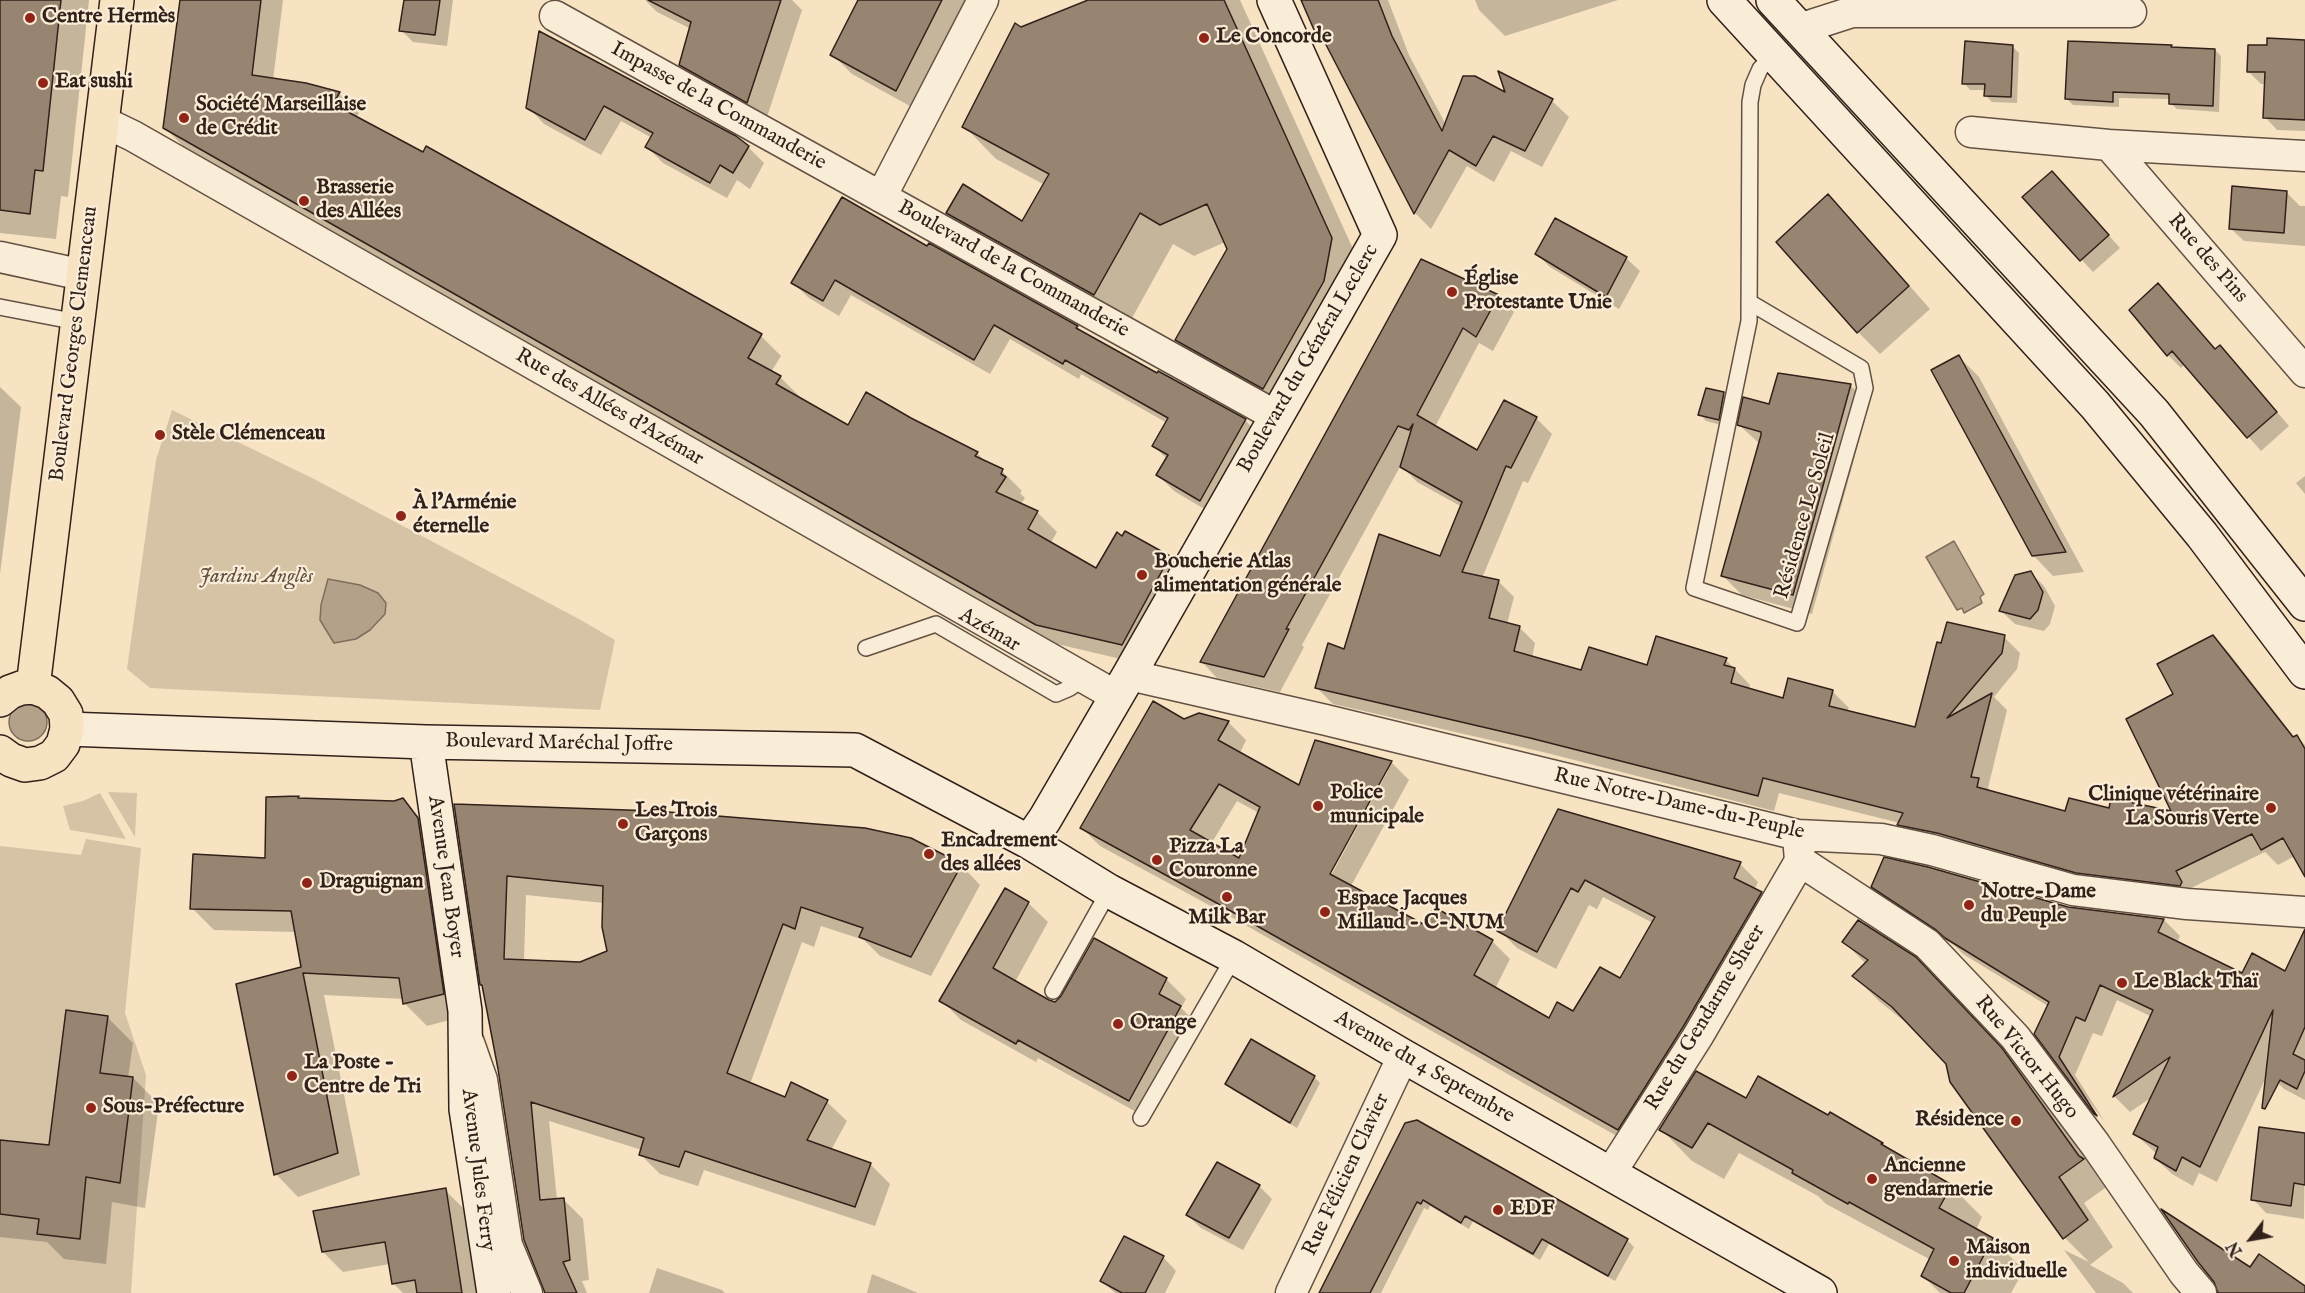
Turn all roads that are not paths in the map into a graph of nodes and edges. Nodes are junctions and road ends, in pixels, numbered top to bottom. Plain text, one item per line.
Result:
1 (117, 0) edge
2 (983, 0) edge
3 (1274, 0) edge
4 (1724, 0) edge
5 (1773, 0) edge
6 (2131, 12) dead end
7 (555, 16) dead end
8 (1800, 29) junction
9 (1774, 53) junction
10 (102, 121) junction
11 (1971, 132) dead end
12 (2109, 145) junction
13 (2305, 156) edge
14 (880, 197) junction
15 (0, 257) edge
16 (83, 275) junction
17 (1749, 302) junction
18 (0, 307) edge
19 (78, 322) junction
20 (2305, 372) edge
21 (1276, 416) junction
22 (2305, 604) edge
23 (867, 648) dead end
24 (2305, 672) edge
25 (1084, 678) junction
26 (1122, 686) junction
27 (33, 687) junction
28 (0, 700) edge
29 (67, 729) junction
30 (426, 742) junction
31 (0, 752) edge
32 (1029, 842) junction
33 (1799, 848) junction
34 (1109, 891) junction
35 (2305, 912) edge
36 (1234, 957) junction
37 (1053, 991) dead end
38 (465, 1021) junction
39 (1403, 1056) junction
40 (1141, 1118) dead end
41 (1610, 1174) junction
42 (494, 1293) edge
43 (527, 1293) edge
44 (1291, 1293) edge
45 (1820, 1293) edge
46 (2201, 1293) edge

1 - 10 main road, Boulevard Georges Clemenceau
2 - 14 street, Boulevard de la Commanderie
3 - 21 main road, Boulevard du Général Leclerc
4 - 9 main road
5 - 8 main road
6 - 8 street
7 - 14 street, Impasse de la Commanderie
8 - 22 main road
9 - 17 lane, Résidence Le Soleil
9 - 24 main road
10 - 16 main road, Boulevard Georges Clemenceau
10 - 25 street, Rue des Allées d'Azémar
11 - 12 street
12 - 13 street
12 - 20 street, Rue des Pins
14 - 21 street, Boulevard de la Commanderie
15 - 16 street
16 - 19 main road, Boulevard Georges Clemenceau
17 - 17 lane, Résidence Le Soleil
18 - 19 lane
19 - 27 main road, Boulevard Georges Clemenceau
21 - 26 main road, Boulevard du Général Leclerc
23 - 25 lane, Azémar
25 - 26 street, Rue des Allées d'Azémar
26 - 32 main road, Boulevard du Général Leclerc
26 - 33 street, Rue Notre-Dame-du-Peuple
27 - 28 main road
27 - 29 main road
29 - 30 main road, Boulevard Maréchal Joffre
29 - 31 main road
30 - 32 main road, Boulevard Maréchal Joffre
30 - 38 main road, Avenue Jean Boyer
32 - 34 main road, Avenue du 4 Septembre
33 - 35 street, Rue Notre-Dame-du-Peuple
33 - 41 street, Rue du Gendarme Sheer
33 - 46 street, Rue Victor Hugo
34 - 36 main road, Avenue du 4 Septembre
34 - 37 lane
36 - 39 main road, Avenue du 4 Septembre
36 - 40 lane
38 - 42 main road, Avenue Jules Ferry
38 - 43 street
39 - 41 main road, Avenue du 4 Septembre
39 - 44 street, Rue Félicien Clavier
41 - 45 main road, Avenue du 4 Septembre

